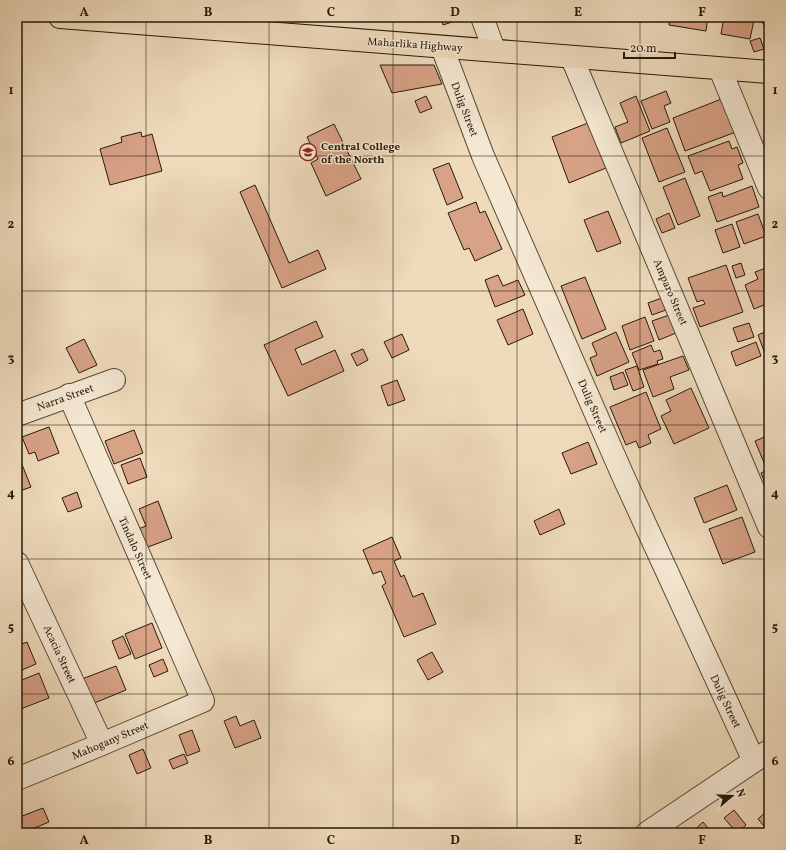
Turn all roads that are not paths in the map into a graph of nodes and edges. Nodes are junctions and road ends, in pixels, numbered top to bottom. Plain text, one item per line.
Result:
1 (60, 17) edge
2 (482, 17) edge
3 (217, 23) edge
4 (442, 47) junction
5 (494, 50) junction
6 (572, 58) junction
7 (720, 69) junction
8 (769, 72) edge
9 (769, 188) edge
10 (114, 380) dead end
11 (69, 395) junction
12 (17, 415) edge
13 (769, 527) edge
14 (17, 563) edge
15 (203, 701) joint
16 (102, 744) junction
17 (762, 756) edge
18 (17, 778) edge
19 (647, 833) edge

1 - 3 highway, Maharlika Highway
2 - 5 street
3 - 4 highway, Maharlika Highway
4 - 5 highway, Maharlika Highway
4 - 17 street, Dulig Street
5 - 6 highway, Maharlika Highway
6 - 7 highway, Maharlika Highway
6 - 13 street, Amparo Street
7 - 8 highway, Maharlika Highway
7 - 9 street
10 - 11 street, Narra Street
11 - 12 street, Narra Street
11 - 15 street, Tindalo Street
14 - 16 street, Acacia Street
15 - 16 street, Mahogany Street
16 - 18 street, Mahogany Street
17 - 19 street

